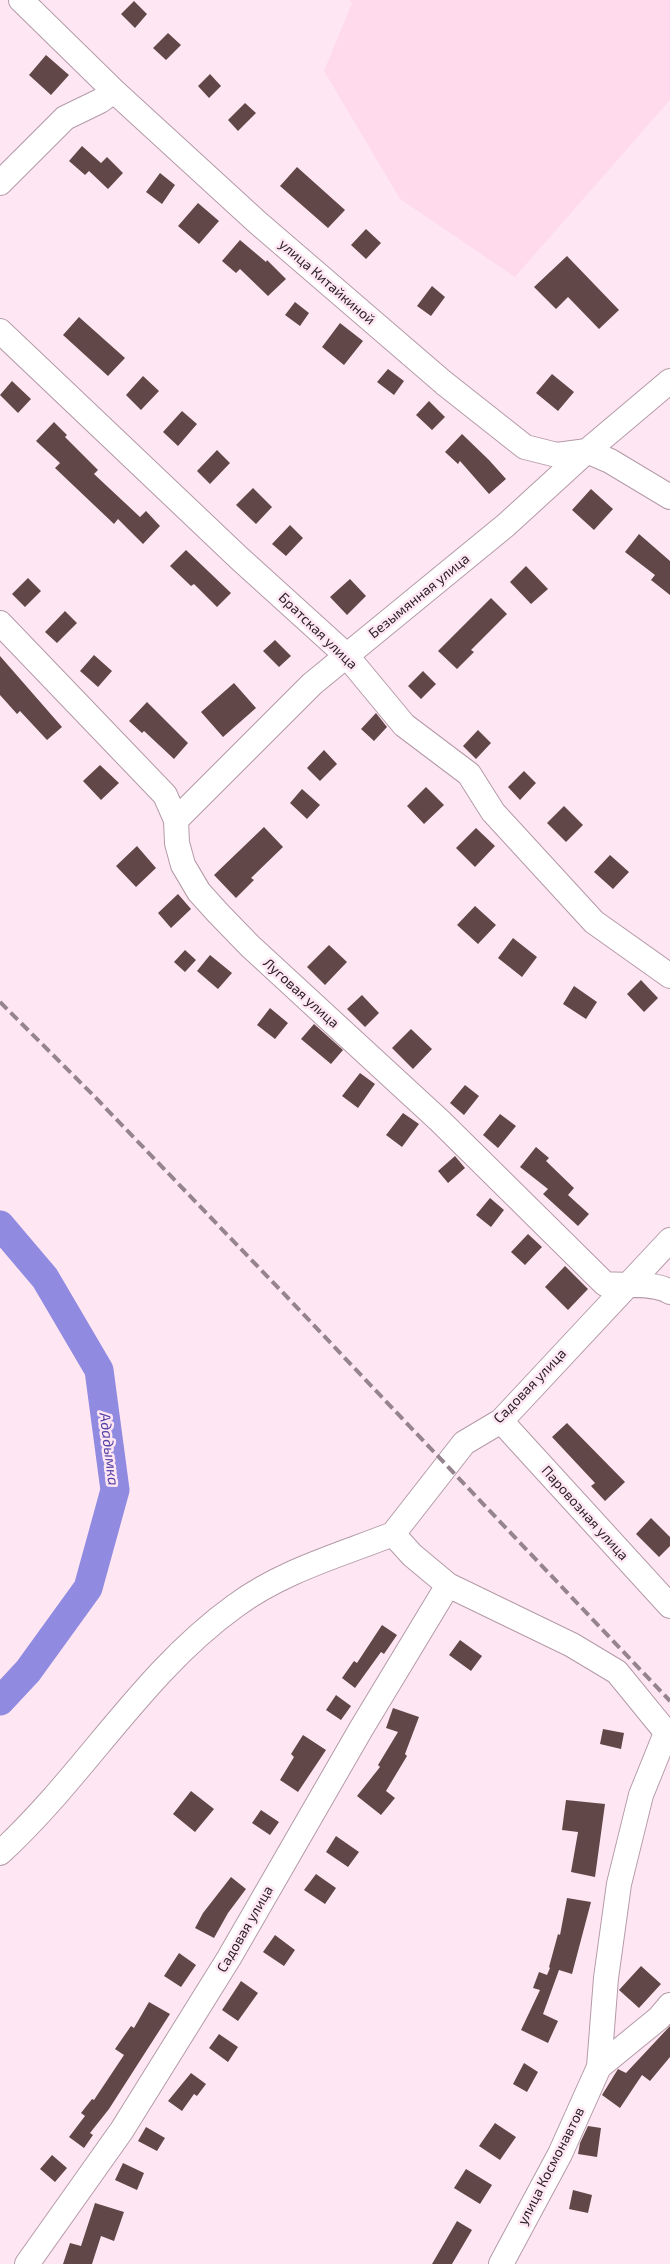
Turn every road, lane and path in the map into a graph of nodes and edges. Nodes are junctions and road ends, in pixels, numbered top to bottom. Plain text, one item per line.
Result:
1 (21, 0) edge
2 (114, 91) junction
3 (0, 183) edge
4 (0, 331) edge
5 (670, 381) edge
6 (587, 452) junction
7 (670, 497) edge
8 (0, 623) edge
9 (346, 655) junction
10 (176, 820) junction
11 (670, 976) edge
12 (670, 1240) edge
13 (625, 1286) junction
14 (670, 1292) edge
15 (501, 1420) junction
16 (394, 1534) junction
17 (448, 1585) junction
18 (670, 1606) edge
19 (668, 1735) edge
20 (0, 1853) edge
21 (670, 2006) edge
22 (599, 2067) junction
23 (26, 2264) edge
24 (501, 2264) edge

1 - 2 street, улица Китайкиной
2 - 3 street
2 - 6 street, улица Китайкиной
4 - 9 street, Братская улица
5 - 6 street, Безымянная улица
6 - 7 street, улица Китайкиной
6 - 9 street, Безымянная улица
8 - 10 street, Луговая улица
9 - 10 street, Безымянная улица
9 - 11 street, Братская улица
10 - 13 street, Луговая улица
12 - 13 street, Садовая улица
13 - 14 street, Луговая улица
13 - 15 street, Садовая улица
15 - 16 street, Садовая улица
15 - 18 street, Паровозная улица
16 - 17 street
16 - 20 street
17 - 19 street
17 - 23 street, Садовая улица
19 - 22 street
21 - 22 street
22 - 24 street, улица Космонавтов

